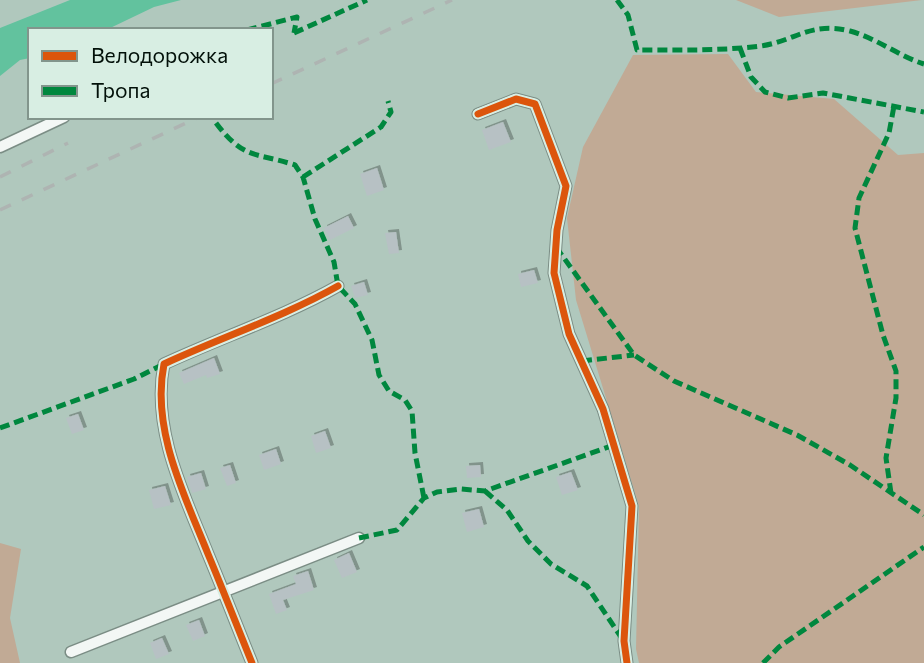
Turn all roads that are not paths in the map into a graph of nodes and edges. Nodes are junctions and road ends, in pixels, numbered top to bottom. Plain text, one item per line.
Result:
1 (478, 114) dead end
2 (60, 119) edge
3 (0, 147) edge
4 (338, 286) dead end
5 (359, 538) dead end
6 (223, 591) junction
7 (71, 652) dead end
8 (252, 663) edge
9 (627, 663) edge

1 - 9 street
2 - 3 street
4 - 6 street
5 - 6 street
6 - 7 street
6 - 8 street

